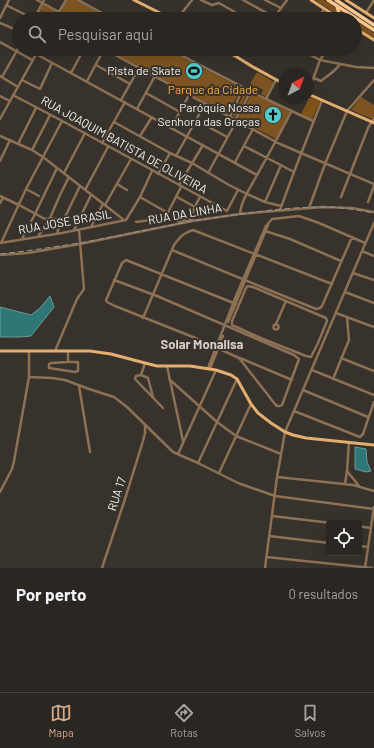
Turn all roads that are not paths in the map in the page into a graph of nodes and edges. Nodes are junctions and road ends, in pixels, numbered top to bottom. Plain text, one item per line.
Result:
1 (9, 0) edge
2 (36, 0) edge
3 (66, 0) edge
4 (78, 0) edge
5 (134, 0) edge
6 (192, 0) edge
7 (200, 0) edge
8 (243, 0) edge
9 (265, 0) edge
10 (287, 0) edge
11 (311, 0) edge
12 (328, 0) edge
13 (336, 0) edge
14 (346, 0) edge
15 (374, 0) edge
16 (44, 2) edge
17 (220, 2) edge
18 (6, 5) junction
19 (336, 5) junction
20 (281, 8) junction
21 (324, 9) junction
22 (38, 11) edge
23 (20, 12) edge
24 (59, 12) joint
25 (100, 12) edge
26 (158, 12) edge
27 (183, 12) edge
28 (236, 12) edge
29 (264, 12) edge
30 (278, 12) edge
31 (322, 12) edge
32 (329, 12) edge
33 (339, 12) edge
34 (347, 12) edge
35 (354, 12) edge
36 (366, 13) junction
37 (362, 17) edge
38 (0, 18) edge
39 (374, 18) edge
40 (362, 22) edge
41 (0, 23) edge
42 (374, 25) edge
43 (12, 28) edge
44 (374, 30) edge
45 (362, 32) edge
46 (374, 40) edge
47 (0, 42) edge
48 (12, 48) edge
49 (14, 56) edge
50 (25, 56) edge
51 (35, 56) edge
52 (40, 56) edge
53 (80, 56) edge
54 (101, 56) edge
55 (117, 56) edge
56 (183, 56) edge
57 (234, 56) edge
58 (313, 56) edge
59 (323, 56) edge
60 (32, 60) junction
61 (320, 60) junction
62 (52, 62) junction
63 (340, 64) junction
64 (96, 66) junction
65 (139, 68) junction
66 (374, 68) edge
67 (71, 73) junction
68 (155, 76) junction
69 (1, 77) edge
70 (314, 78) joint
71 (22, 80) junction
72 (276, 80) joint
73 (374, 80) edge
74 (87, 82) junction
75 (130, 84) junction
76 (18, 87) junction
77 (251, 91) junction
78 (146, 93) junction
79 (242, 93) dead end
80 (13, 95) junction
81 (189, 95) junction
82 (0, 96) edge
83 (314, 96) edge
84 (266, 99) junction
85 (121, 100) junction
86 (322, 100) junction
87 (10, 101) junction
88 (125, 102) junction
89 (205, 104) junction
90 (36, 108) junction
91 (137, 109) junction
92 (347, 111) junction
93 (180, 112) junction
94 (291, 112) junction
95 (50, 115) junction
96 (152, 117) junction
97 (230, 117) junction
98 (0, 118) edge
99 (374, 118) edge
100 (196, 120) junction
101 (236, 120) junction
102 (62, 121) junction
103 (313, 121) junction
104 (114, 122) junction
105 (373, 123) edge
106 (171, 128) junction
107 (253, 129) junction
108 (85, 133) junction
109 (0, 136) edge
110 (140, 136) junction
111 (187, 136) junction
112 (228, 137) junction
113 (10, 140) junction
114 (276, 142) junction
115 (102, 143) junction
116 (18, 144) junction
117 (203, 145) junction
118 (244, 146) junction
119 (108, 147) junction
120 (32, 150) junction
121 (170, 152) junction
122 (219, 153) junction
123 (301, 154) junction
124 (176, 156) junction
125 (43, 157) junction
126 (266, 158) junction
127 (131, 160) junction
128 (0, 161) edge
129 (235, 162) junction
130 (192, 163) junction
131 (325, 164) junction
132 (281, 165) junction
133 (57, 168) junction
134 (152, 171) junction
135 (294, 172) junction
136 (64, 173) junction
137 (208, 173) junction
138 (158, 174) junction
139 (350, 174) junction
140 (257, 175) junction
141 (69, 177) junction
142 (117, 184) junction
143 (374, 185) edge
144 (80, 186) junction
145 (180, 186) junction
146 (26, 189) junction
147 (84, 190) junction
148 (128, 190) dead end
149 (238, 190) junction
150 (247, 194) junction
151 (91, 195) junction
152 (39, 196) dead end
153 (1, 197) edge
154 (140, 197) junction
155 (177, 197) junction
156 (200, 197) junction
157 (341, 197) dead end
158 (265, 202) junction
159 (368, 202) dead end
160 (0, 203) edge
161 (104, 204) junction
162 (19, 205) junction
163 (281, 206) junction
164 (195, 207) junction
165 (310, 208) junction
166 (280, 210) junction
167 (374, 212) edge
168 (168, 213) junction
169 (35, 214) junction
170 (240, 214) junction
171 (50, 218) junction
172 (63, 218) junction
173 (124, 220) junction
174 (192, 220) junction
175 (178, 221) dead end
176 (136, 222) dead end
177 (374, 223) edge
178 (91, 227) junction
179 (79, 230) junction
180 (74, 231) junction
181 (265, 231) junction
182 (57, 233) junction
183 (39, 236) junction
184 (352, 237) junction
185 (21, 239) junction
186 (0, 243) edge
187 (366, 243) junction
188 (80, 244) junction
189 (172, 250) junction
190 (362, 251) junction
191 (255, 254) junction
192 (0, 255) edge
193 (374, 256) edge
194 (341, 261) junction
195 (353, 272) junction
196 (161, 274) junction
197 (114, 280) junction
198 (244, 280) junction
199 (374, 280) edge
200 (332, 284) junction
201 (345, 292) junction
202 (154, 295) junction
203 (286, 301) junction
204 (374, 303) edge
205 (234, 304) junction
206 (336, 313) junction
207 (347, 317) junction
208 (143, 318) junction
209 (276, 324) dead end
210 (226, 326) junction
211 (374, 327) edge
212 (318, 343) junction
213 (323, 345) junction
214 (217, 349) junction
215 (0, 351) edge
216 (29, 351) junction
217 (55, 351) junction
218 (68, 351) junction
219 (239, 358) junction
220 (342, 358) junction
221 (68, 362) junction
222 (145, 363) junction
223 (167, 366) junction
224 (209, 369) junction
225 (216, 370) junction
226 (312, 370) junction
227 (374, 371) edge
228 (141, 375) junction
229 (29, 377) junction
230 (169, 379) junction
231 (237, 379) junction
232 (333, 379) junction
233 (292, 380) junction
234 (79, 385) junction
235 (303, 390) junction
236 (374, 395) edge
237 (153, 398) junction
238 (374, 402) edge
239 (251, 404) junction
240 (200, 406) junction
241 (163, 408) dead end
242 (294, 411) junction
243 (368, 417) junction
244 (217, 422) junction
245 (145, 424) junction
246 (285, 432) junction
247 (236, 436) junction
248 (183, 441) junction
249 (349, 442) junction
250 (374, 445) edge
251 (90, 452) dead end
252 (178, 454) junction
253 (281, 454) junction
254 (198, 463) junction
255 (347, 471) junction
256 (219, 473) junction
257 (277, 477) junction
258 (345, 484) junction
259 (360, 487) junction
260 (374, 491) edge
261 (0, 492) edge
262 (274, 496) junction
263 (374, 508) edge
264 (272, 516) junction
265 (326, 522) edge
266 (362, 526) edge
267 (371, 528) junction
268 (269, 536) junction
269 (326, 543) edge
270 (362, 546) edge
271 (368, 547) junction
272 (266, 557) junction
273 (102, 568) edge
274 (265, 568) edge
275 (366, 568) edge
276 (372, 568) edge

1 - 18 street
2 - 16 street
3 - 24 street
4 - 25 street
5 - 26 main road
6 - 27 street
7 - 17 street
8 - 29 street
9 - 20 street
10 - 20 street
11 - 21 main road
12 - 19 highway
13 - 35 highway
14 - 36 main road
15 - 36 street
16 - 22 street
16 - 24 street
17 - 28 street
18 - 23 street
18 - 38 street
19 - 33 highway
19 - 34 highway
20 - 30 street
21 - 31 street
21 - 32 main road
36 - 39 main road
37 - 42 highway
40 - 44 highway
41 - 43 street
45 - 46 main road
47 - 48 street
49 - 69 street
50 - 60 street
51 - 60 street
52 - 62 street
53 - 67 street
54 - 64 street
55 - 65 street
56 - 77 street
57 - 72 main road
58 - 61 street
59 - 61 street
60 - 71 street
61 - 63 street
61 - 70 street
62 - 67 street
62 - 71 street
63 - 66 street
63 - 70 street
64 - 74 street
64 - 75 street
65 - 68 street
65 - 75 street
67 - 74 street
68 - 78 street
68 - 81 street
69 - 76 street
71 - 76 street
72 - 84 street
73 - 92 street
74 - 85 street
75 - 85 street
76 - 80 street
77 - 84 street
77 - 101 street
78 - 91 street
78 - 93 street
79 - 97 street
80 - 87 street
80 - 90 street, RUA JOAQUIM BATISTA DE OLIVEIRA
81 - 89 street
81 - 93 street
82 - 87 street
83 - 86 main road
84 - 94 street
85 - 88 street
86 - 92 main road
86 - 103 street
87 - 98 street
88 - 91 street
88 - 104 street
89 - 97 street
89 - 100 street
90 - 95 street, RUA JOAQUIM BATISTA DE OLIVEIRA
90 - 116 street
91 - 96 street
92 - 105 main road
92 - 131 street
93 - 106 street
94 - 103 street
94 - 114 street
95 - 102 street, RUA JOAQUIM BATISTA DE OLIVEIRA
95 - 120 street
96 - 106 street
96 - 110 street
97 - 101 street
99 - 105 street
100 - 111 street
100 - 112 street
101 - 107 street
101 - 112 street
102 - 108 street, RUA JOAQUIM BATISTA DE OLIVEIRA
102 - 125 street
103 - 123 street
104 - 110 street
104 - 115 street
105 - 139 street
106 - 111 street
107 - 114 street
107 - 118 street
108 - 115 street, RUA JOAQUIM BATISTA DE OLIVEIRA
108 - 136 street
109 - 113 street
110 - 121 street
111 - 117 street
111 - 124 street
112 - 122 street
113 - 116 street
113 - 128 street
114 - 123 street
114 - 126 street
115 - 119 street, RUA JOAQUIM BATISTA DE OLIVEIRA
116 - 120 street
117 - 122 street
117 - 130 street
118 - 126 street
118 - 129 street
119 - 127 street, RUA JOAQUIM BATISTA DE OLIVEIRA
119 - 147 street
120 - 125 street
121 - 124 street
121 - 138 street
122 - 129 street
122 - 137 street
123 - 131 street
123 - 135 street
124 - 130 street
125 - 133 street
125 - 146 street
126 - 132 street
126 - 140 street
127 - 134 street, RUA JOAQUIM BATISTA DE OLIVEIRA
127 - 142 street
129 - 140 street
130 - 137 street
130 - 145 street
131 - 139 street
131 - 165 street
132 - 135 street
132 - 158 street
133 - 136 street
133 - 169 street
134 - 138 street, RUA JOAQUIM BATISTA DE OLIVEIRA
134 - 154 street, RUA JOSE BRASIL
135 - 163 street
136 - 141 street
137 - 149 street
138 - 145 street, RUA JOAQUIM BATISTA DE OLIVEIRA
139 - 143 street
139 - 157 street
140 - 150 street
141 - 144 street
141 - 171 street
142 - 148 street
142 - 161 street
143 - 159 street
144 - 147 street
144 - 172 street
145 - 155 street
145 - 156 street, RUA JOAQUIM BATISTA DE OLIVEIRA
146 - 152 street
146 - 162 street
147 - 151 street
149 - 150 street
149 - 156 street, RUA JOAQUIM BATISTA DE OLIVEIRA
150 - 158 street
150 - 170 street
151 - 161 street
151 - 180 street
153 - 160 street
153 - 162 street
154 - 168 street
154 - 173 street, RUA JOSE BRASIL
155 - 164 street
155 - 168 street
156 - 164 street
158 - 163 street
161 - 173 street
161 - 178 street
162 - 169 street
162 - 186 street
163 - 166 street
164 - 174 street
165 - 166 street, RUA DA LINHA
165 - 167 street, RUA DA LINHA
166 - 170 street, RUA DA LINHA
168 - 176 street
169 - 171 street
169 - 185 street
170 - 174 street, RUA DA LINHA
171 - 172 street
171 - 183 street
172 - 182 street
173 - 178 street, RUA JOSE BRASIL
174 - 175 street
174 - 188 street, RUA DA LINHA
177 - 187 street
178 - 179 street, RUA JOSE BRASIL
179 - 180 street, RUA JOSE BRASIL
179 - 188 street
180 - 182 street, RUA JOSE BRASIL
181 - 184 street
181 - 191 street
181 - 194 street
182 - 183 street, RUA JOSE BRASIL
183 - 185 street, RUA JOSE BRASIL
184 - 187 street
184 - 194 street
185 - 186 street, RUA JOSE BRASIL
187 - 190 street
188 - 192 street, RUA DA LINHA
188 - 217 street
189 - 191 street
189 - 196 street
189 - 198 street
190 - 193 street
190 - 195 street
191 - 198 street
191 - 200 street
194 - 200 street
195 - 199 street
195 - 201 street
196 - 197 street
196 - 202 street
196 - 205 street
197 - 202 street
197 - 208 street
198 - 200 street
198 - 205 street
201 - 204 street
201 - 206 street
202 - 208 street
202 - 210 street
203 - 209 street
203 - 212 street
203 - 212 street
205 - 210 street
206 - 207 street
206 - 213 street
207 - 211 street
207 - 220 street
208 - 214 street
210 - 214 street
210 - 233 street
212 - 213 street
213 - 226 street
214 - 219 street
214 - 224 street
215 - 216 main road
216 - 217 main road
216 - 229 street
217 - 218 main road
218 - 221 street
218 - 222 main road
219 - 233 street
219 - 233 street
220 - 227 street
220 - 232 street
221 - 221 street
222 - 223 main road
222 - 228 street
223 - 224 main road
223 - 230 street
224 - 225 main road
225 - 231 main road
225 - 240 street
226 - 232 street
226 - 235 street
228 - 237 street
228 - 237 street
229 - 234 street
229 - 261 street
230 - 240 street
230 - 248 street
231 - 239 main road
231 - 244 street
232 - 236 street
234 - 245 street
234 - 251 street
235 - 242 street
235 - 243 street
237 - 241 street
238 - 243 street
239 - 246 main road
239 - 247 street
240 - 244 street
240 - 248 street
242 - 243 street
242 - 246 street
244 - 247 street
244 - 254 street
245 - 252 street
245 - 273 street, RUA 17
246 - 249 main road
246 - 253 street
247 - 253 street
247 - 256 street
248 - 252 street
249 - 250 main road
249 - 255 street
252 - 254 street
253 - 257 street
254 - 256 street
255 - 258 street
255 - 259 street
256 - 262 street
257 - 258 street
257 - 262 street
258 - 259 street
259 - 260 street
262 - 263 street
262 - 264 street
263 - 267 street
264 - 265 street
264 - 268 street
266 - 267 street
267 - 271 street
268 - 269 street
268 - 272 street
270 - 271 street
271 - 275 street
272 - 274 street
272 - 275 street
275 - 276 street

